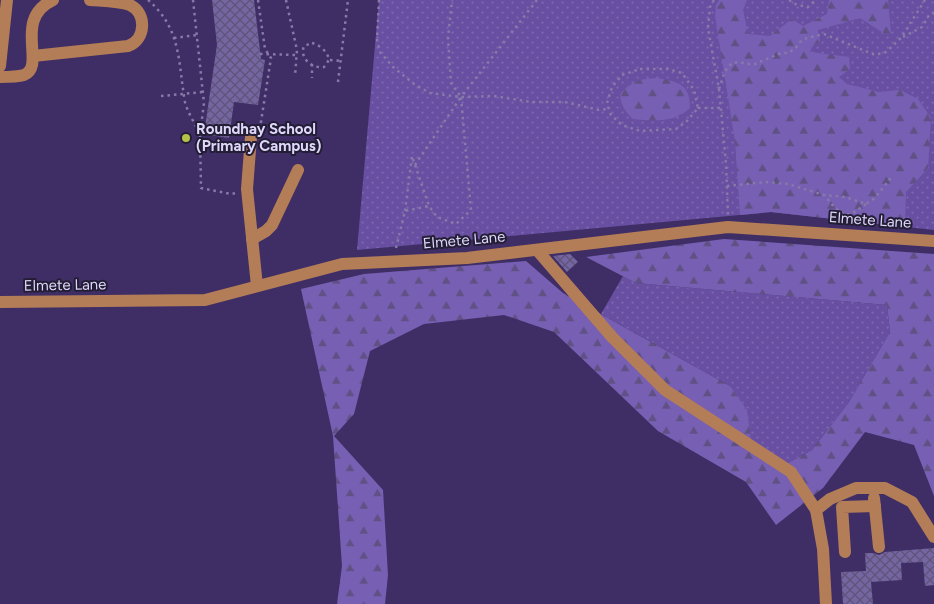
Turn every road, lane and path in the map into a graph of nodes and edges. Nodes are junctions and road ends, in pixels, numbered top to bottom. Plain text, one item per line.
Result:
1 (8, 0) edge
2 (53, 0) edge
3 (90, 0) edge
4 (148, 0) edge
5 (193, 0) edge
6 (258, 0) edge
7 (286, 0) edge
8 (348, 0) edge
9 (379, 0) edge
10 (452, 0) edge
11 (537, 0) edge
12 (714, 0) edge
13 (789, 0) edge
14 (816, 0) edge
15 (925, 0) edge
16 (934, 13) edge
17 (197, 35) junction
18 (174, 38) junction
19 (902, 38) junction
20 (297, 50) junction
21 (302, 50) junction
22 (260, 54) dead end
23 (268, 54) junction
24 (297, 55) junction
25 (33, 56) junction
26 (329, 60) junction
27 (341, 61) junction
28 (312, 64) junction
29 (0, 66) edge
30 (295, 76) dead end
31 (0, 77) edge
32 (312, 78) dead end
33 (338, 82) dead end
34 (720, 89) junction
35 (203, 92) junction
36 (185, 94) junction
37 (161, 96) dead end
38 (461, 97) junction
39 (698, 108) junction
40 (721, 108) junction
41 (609, 109) junction
42 (200, 135) junction
43 (251, 137) joint
44 (415, 165) junction
45 (298, 170) dead end
46 (893, 175) dead end
47 (727, 186) junction
48 (247, 192) junction
49 (824, 195) junction
50 (866, 204) junction
51 (429, 206) junction
52 (405, 211) junction
53 (728, 227) junction
54 (252, 238) junction
55 (934, 241) edge
56 (537, 250) junction
57 (392, 262) junction
58 (257, 286) junction
59 (0, 302) edge
60 (874, 488) junction
61 (875, 506) junction
62 (816, 510) junction
63 (844, 537) junction
64 (934, 537) edge
65 (821, 539) junction
66 (878, 546) dead end
67 (845, 552) dead end
68 (826, 604) edge

1 - 29 street
2 - 25 street
3 - 25 street
4 - 18 path
5 - 17 path
6 - 23 path
7 - 20 path
8 - 27 path
9 - 38 path
10 - 38 path
11 - 38 path
12 - 34 path
13 - 14 path
15 - 19 path
16 - 19 path
17 - 18 path
17 - 35 path
18 - 36 path
19 - 34 path
20 - 21 path
20 - 24 path
21 - 26 path
21 - 28 path
22 - 23 path
23 - 24 path
23 - 43 path
24 - 30 path
25 - 31 street
26 - 27 path
26 - 28 path
27 - 33 path
28 - 32 path
34 - 40 path
35 - 36 path
35 - 42 path
36 - 37 path
36 - 42 path
38 - 41 path
38 - 44 path
38 - 51 path
39 - 40 path
39 - 41 path
39 - 41 path
40 - 47 path
42 - 48 path
43 - 48 street
44 - 51 path
44 - 52 path
45 - 54 street
46 - 50 path
47 - 49 path
47 - 53 path
48 - 54 street
49 - 50 path
49 - 50 path
51 - 52 path
52 - 57 path
53 - 55 street, Elmete Lane
53 - 56 street, Elmete Lane
54 - 58 street
56 - 57 street, Elmete Lane
56 - 62 street
57 - 58 street, Elmete Lane
58 - 59 street, Elmete Lane
60 - 61 street
60 - 62 street
60 - 64 street
61 - 63 street
61 - 66 street
62 - 65 street
63 - 65 street
63 - 67 street
65 - 68 street

